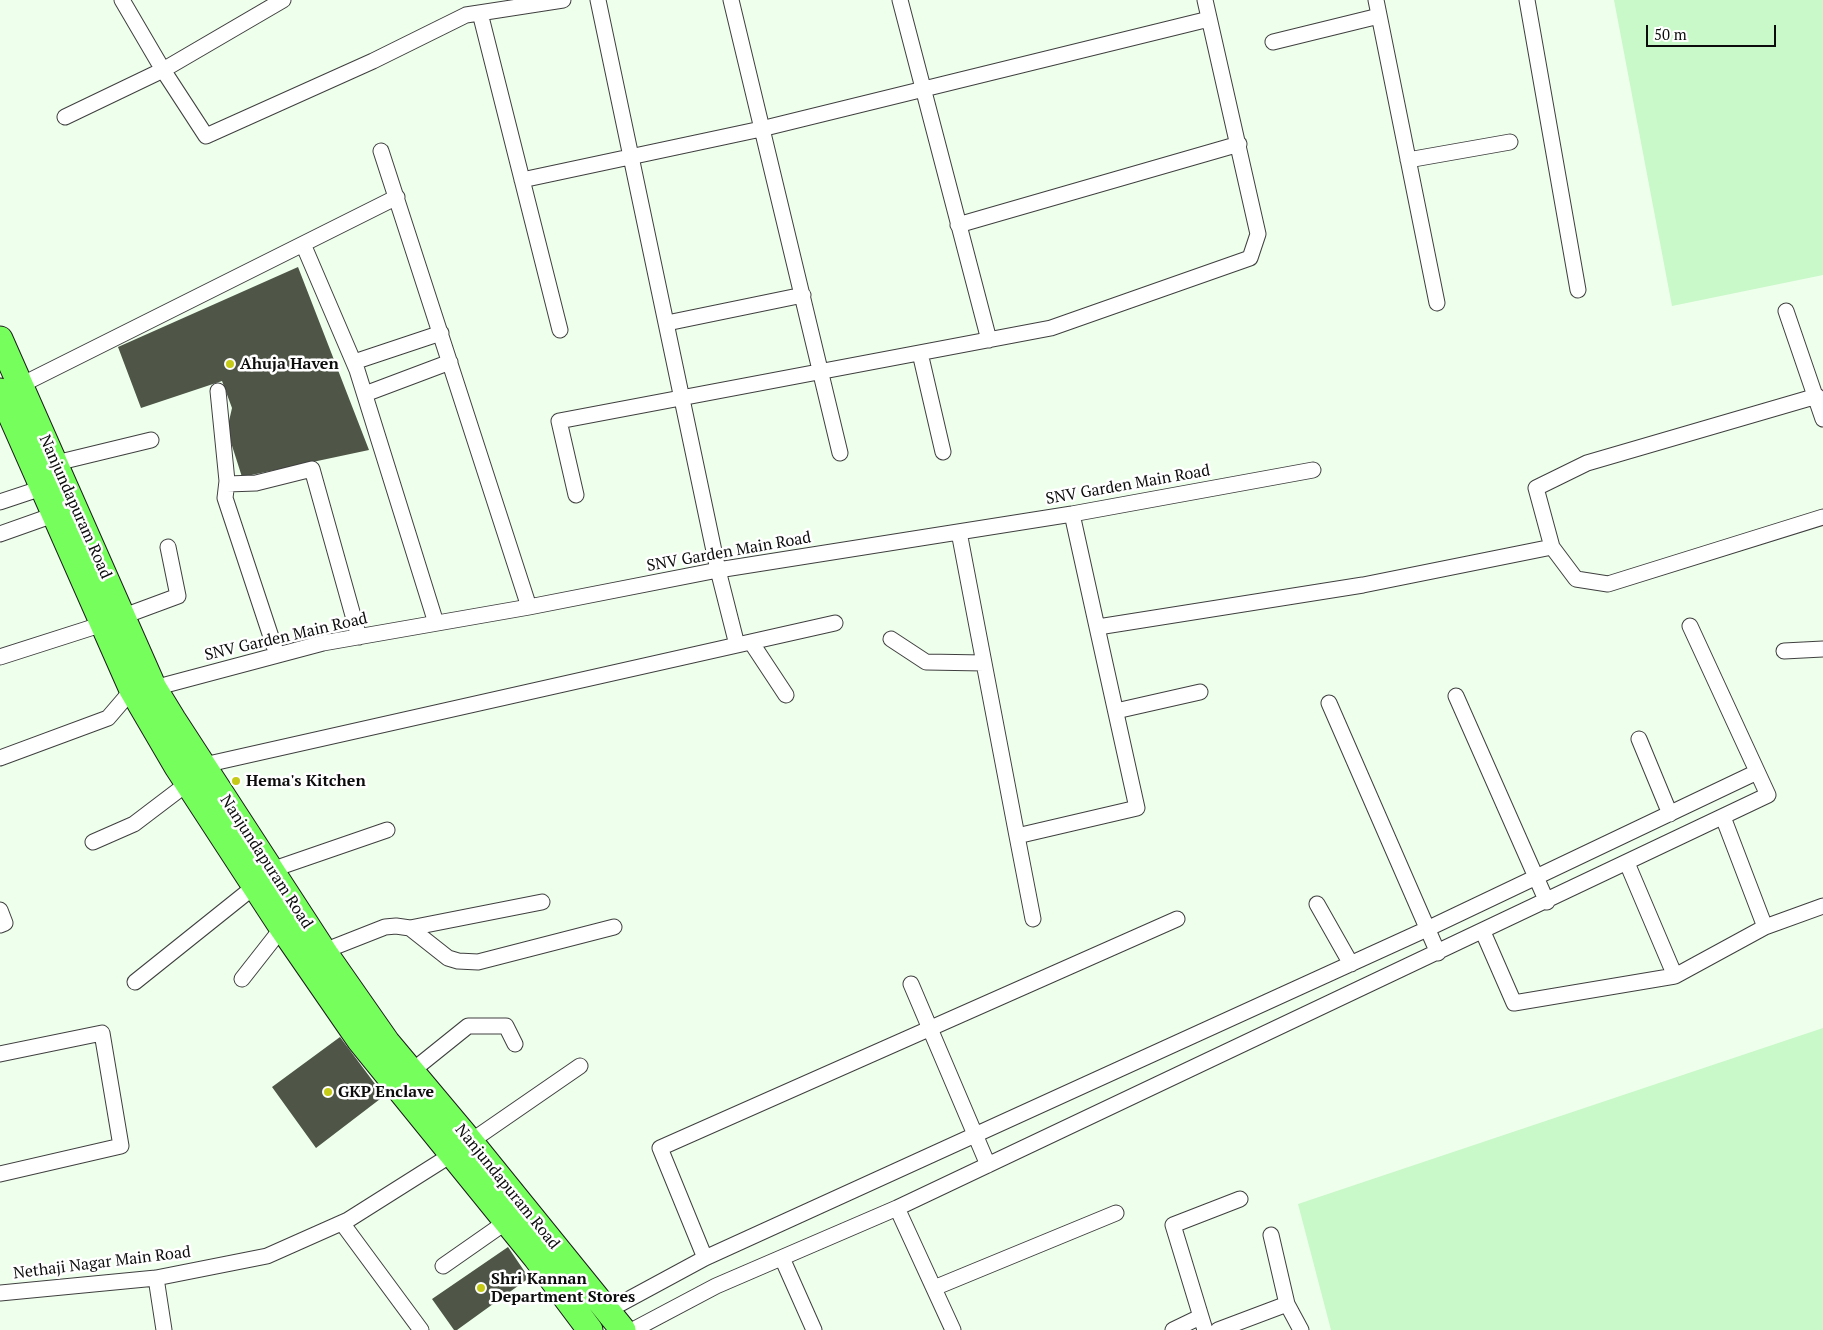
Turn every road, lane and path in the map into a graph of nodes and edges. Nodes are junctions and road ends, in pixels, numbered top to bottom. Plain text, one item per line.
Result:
1 (122, 0) edge
2 (283, 0) edge
3 (564, 0) edge
4 (598, 0) edge
5 (731, 0) edge
6 (900, 0) edge
7 (1205, 0) edge
8 (1376, 0) edge
9 (1527, 0) edge
10 (480, 13) junction
11 (1379, 16) junction
12 (1209, 19) junction
13 (1273, 42) dead end
14 (163, 70) junction
15 (923, 91) junction
16 (66, 117) dead end
17 (762, 127) junction
18 (1510, 142) dead end
19 (1238, 144) junction
20 (380, 152) dead end
21 (631, 156) junction
22 (1408, 160) junction
23 (522, 180) junction
24 (397, 197) junction
25 (958, 225) junction
26 (304, 244) junction
27 (1578, 290) dead end
28 (803, 295) junction
29 (1437, 303) dead end
30 (1786, 311) dead end
31 (667, 323) junction
32 (560, 330) dead end
33 (441, 333) junction
34 (0, 339) edge
35 (988, 340) junction
36 (920, 353) junction
37 (354, 362) junction
38 (450, 362) junction
39 (821, 372) junction
40 (11, 388) edge
41 (218, 391) dead end
42 (365, 394) junction
43 (1817, 396) junction
44 (683, 398) junction
45 (1823, 419) edge
46 (151, 440) dead end
47 (943, 452) dead end
48 (840, 453) dead end
49 (56, 463) junction
50 (1313, 470) dead end
51 (227, 484) junction
52 (42, 488) junction
53 (576, 495) dead end
54 (0, 502) edge
55 (64, 511) junction
56 (1072, 514) junction
57 (1823, 517) edge
58 (959, 532) junction
59 (0, 534) edge
60 (168, 547) dead end
61 (1552, 548) junction
62 (718, 570) junction
63 (529, 607) junction
64 (113, 620) junction
65 (436, 623) junction
66 (835, 623) dead end
67 (1690, 626) dead end
68 (1098, 627) junction
69 (359, 637) junction
70 (891, 639) dead end
71 (744, 643) junction
72 (1823, 649) edge
73 (1784, 651) dead end
74 (277, 655) junction
75 (0, 657) edge
76 (984, 663) junction
77 (143, 689) junction
78 (1200, 692) dead end
79 (786, 695) dead end
80 (1456, 696) dead end
81 (1329, 703) dead end
82 (1116, 711) junction
83 (1639, 739) dead end
84 (0, 758) edge
85 (1757, 772) junction
86 (196, 774) junction
87 (1670, 814) junction
88 (1723, 817) junction
89 (386, 830) dead end
90 (1017, 836) junction
91 (93, 842) dead end
92 (1627, 863) junction
93 (263, 878) junction
94 (1536, 878) junction
95 (542, 902) dead end
96 (1547, 902) junction
97 (1317, 904) dead end
98 (1823, 906) edge
99 (0, 910) edge
100 (1034, 919) dead end
101 (1177, 919) dead end
102 (0, 925) edge
103 (614, 927) dead end
104 (1765, 927) junction
105 (282, 928) junction
106 (410, 928) junction
107 (1427, 929) junction
108 (1482, 932) junction
109 (324, 951) junction
110 (1438, 953) junction
111 (1351, 964) junction
112 (1675, 976) junction
113 (242, 979) dead end
114 (135, 982) dead end
115 (912, 984) dead end
116 (931, 1028) junction
117 (515, 1044) dead end
118 (0, 1054) edge
119 (580, 1066) dead end
120 (412, 1071) junction
121 (976, 1136) junction
122 (461, 1148) junction
123 (988, 1165) junction
124 (0, 1174) edge
125 (1240, 1199) dead end
126 (897, 1208) junction
127 (1116, 1213) dead end
128 (506, 1222) junction
129 (342, 1223) junction
130 (1271, 1235) dead end
131 (705, 1258) junction
132 (782, 1258) junction
133 (443, 1266) dead end
134 (156, 1278) junction
135 (934, 1288) junction
136 (0, 1293) edge
137 (1287, 1304) junction
138 (607, 1311) junction
139 (1202, 1323) edge
140 (585, 1328) edge
141 (164, 1330) edge
142 (421, 1330) edge
143 (623, 1330) edge
144 (633, 1330) edge
145 (814, 1330) edge
146 (953, 1330) edge
147 (1173, 1330) edge
148 (1218, 1330) edge
149 (1300, 1330) edge

1 - 14 street
2 - 14 street
3 - 10 street
4 - 21 street
5 - 17 street
6 - 15 street
7 - 12 street
8 - 11 street
9 - 27 street
10 - 14 street
10 - 23 street
11 - 13 street
11 - 22 street
12 - 15 street
12 - 19 street
14 - 16 street
15 - 17 street
15 - 25 street
17 - 21 street
17 - 28 street
18 - 22 street
19 - 25 street
19 - 35 street
20 - 24 street
21 - 23 street
21 - 31 street
22 - 29 street
23 - 32 street
24 - 26 street
24 - 33 street
25 - 35 street
26 - 37 street
26 - 40 street
28 - 31 street
28 - 39 street
30 - 43 street
31 - 44 street
33 - 37 street
33 - 38 street
34 - 40 main road, Nanjundapuram Road
35 - 36 street
36 - 39 street
36 - 47 street
37 - 42 street
38 - 42 street
38 - 63 street
39 - 44 street
39 - 48 street
40 - 49 main road, Nanjundapuram Road
40 - 52 main road, Nanjundapuram Road
41 - 51 street
42 - 65 street
43 - 45 street
43 - 61 street
44 - 53 street
44 - 62 street
46 - 49 street
49 - 55 main road, Nanjundapuram Road
50 - 56 street, SNV Garden Main Road
51 - 69 street
51 - 74 street
52 - 54 street
52 - 55 main road, Nanjundapuram Road
55 - 59 street
55 - 64 main road, Nanjundapuram Road
56 - 58 street, SNV Garden Main Road
56 - 68 street
57 - 61 street
58 - 62 street, SNV Garden Main Road
58 - 76 street
60 - 64 street
61 - 68 street
62 - 63 street, SNV Garden Main Road
62 - 71 street
63 - 65 street, SNV Garden Main Road
64 - 75 street
64 - 77 main road, Nanjundapuram Road
65 - 69 street, SNV Garden Main Road
66 - 71 street
67 - 85 street
68 - 82 street
69 - 74 street, SNV Garden Main Road
70 - 76 street
71 - 79 street
71 - 86 street
72 - 73 street
74 - 77 street, SNV Garden Main Road
76 - 90 street
77 - 84 street
77 - 86 main road, Nanjundapuram Road
78 - 82 street
80 - 94 street
81 - 107 street
82 - 90 street
83 - 87 street
85 - 87 street
85 - 88 street
86 - 91 street
86 - 93 main road, Nanjundapuram Road
87 - 94 street
88 - 92 street
88 - 104 street
89 - 93 street
90 - 100 street
92 - 96 street
92 - 112 street
93 - 105 main road, Nanjundapuram Road
93 - 109 main road, Nanjundapuram Road
93 - 114 street
94 - 96 street
94 - 107 street
95 - 106 street
96 - 108 street
97 - 111 street
98 - 104 street
99 - 102 street
101 - 116 street
103 - 106 street
104 - 112 street
105 - 113 street
105 - 122 main road, Nanjundapuram Road
106 - 109 street
107 - 110 street
107 - 111 street
108 - 110 street
108 - 112 street
109 - 120 main road, Nanjundapuram Road
110 - 123 street
111 - 121 street
115 - 116 street
116 - 121 street
116 - 131 street
117 - 120 street
118 - 124 street
119 - 122 street, Nethaji Nagar Main Road
120 - 122 main road, Nanjundapuram Road
121 - 123 street
121 - 131 street
122 - 128 main road, Nanjundapuram Road
122 - 129 street, Nethaji Nagar Main Road
122 - 138 main road, Nanjundapuram Road
123 - 126 street
125 - 139 street
126 - 132 street
126 - 135 street
127 - 135 street
128 - 133 street
128 - 140 main road, Nanjundapuram Road
129 - 134 street, Nethaji Nagar Main Road
129 - 142 street
130 - 137 street
131 - 138 street
132 - 144 street
132 - 145 street
134 - 136 street, Nethaji Nagar Main Road
134 - 141 street
135 - 146 street
137 - 148 street
137 - 149 street
138 - 143 main road, Nanjundapuram Road
139 - 147 street

